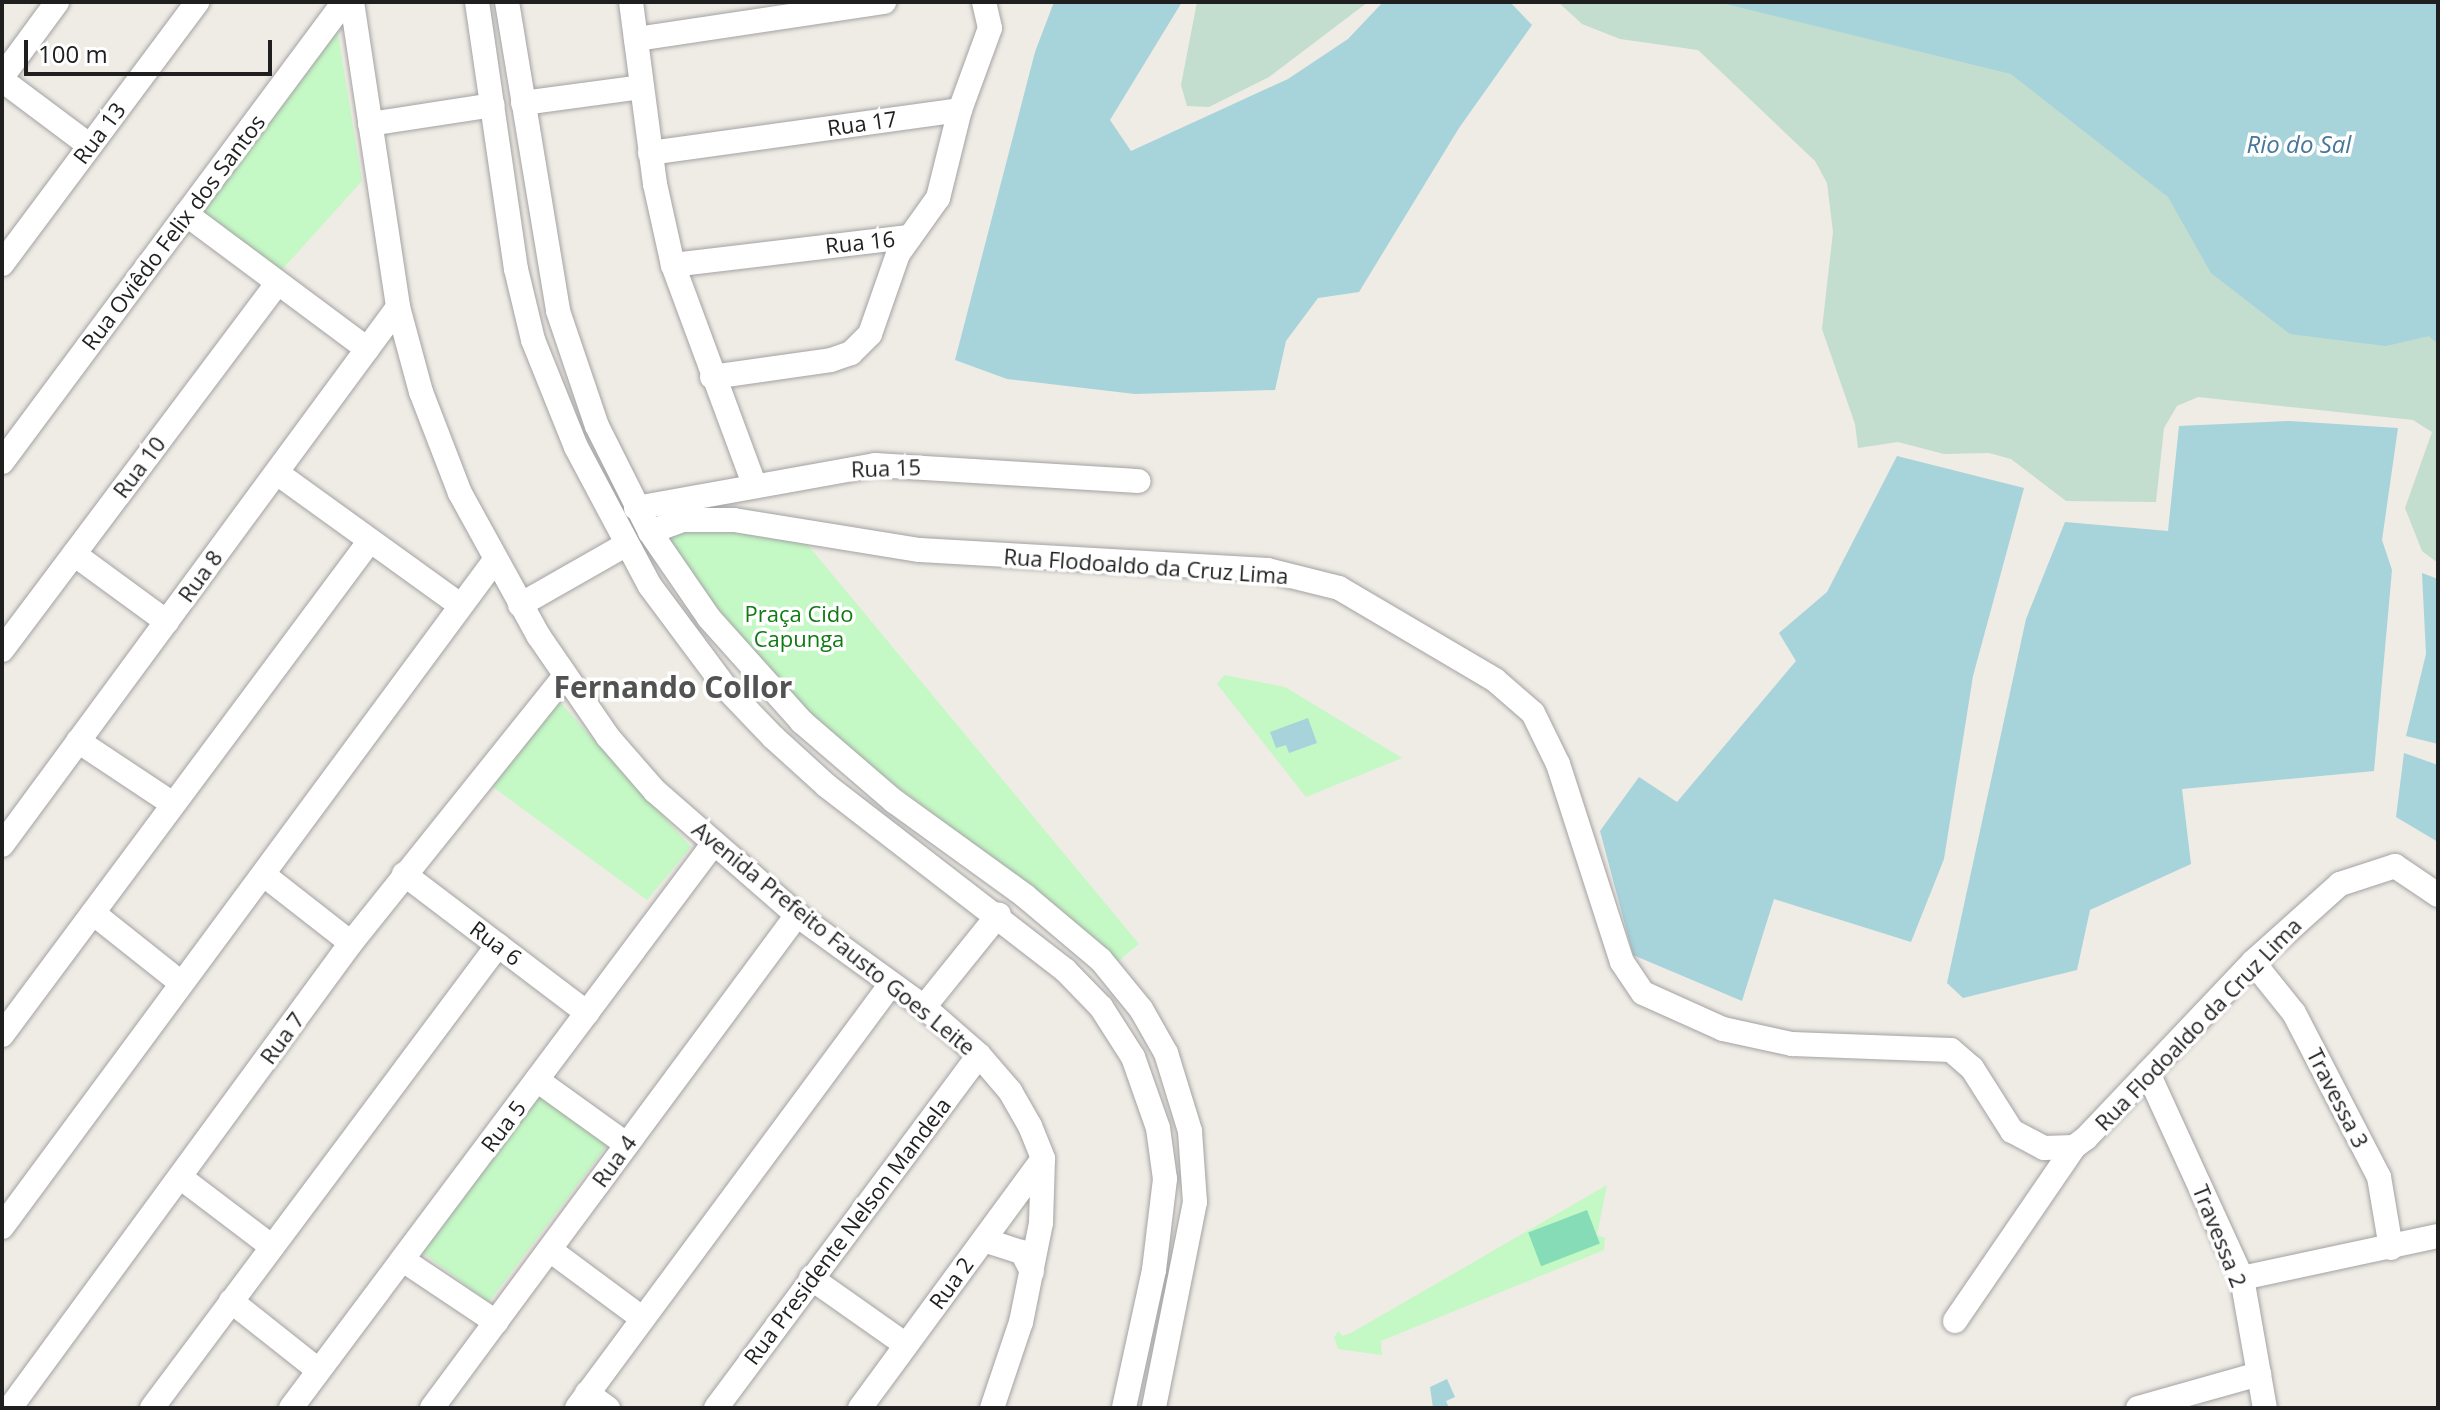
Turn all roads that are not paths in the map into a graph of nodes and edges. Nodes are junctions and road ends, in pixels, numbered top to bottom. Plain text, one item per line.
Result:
1 (57, 2) edge
2 (197, 2) edge
3 (344, 2) edge
4 (352, 2) edge
5 (477, 2) edge
6 (507, 2) edge
7 (631, 2) edge
8 (884, 2) edge
9 (984, 2) edge
10 (636, 39) junction
11 (2, 78) edge
12 (641, 87) junction
13 (523, 103) junction
14 (493, 105) junction
15 (960, 110) junction
16 (370, 124) junction
17 (89, 145) junction
18 (650, 153) junction
19 (186, 214) junction
20 (909, 237) junction
21 (2, 264) edge
22 (673, 265) junction
23 (277, 284) junction
24 (398, 307) junction
25 (558, 311) junction
26 (526, 312) junction
27 (367, 349) junction
28 (712, 377) junction
29 (2, 462) edge
30 (277, 473) junction
31 (1139, 481) dead end
32 (754, 484) junction
33 (636, 508) junction
34 (650, 532) junction
35 (369, 542) junction
36 (625, 545) junction
37 (74, 554) junction
38 (495, 560) junction
39 (460, 605) junction
40 (520, 605) junction
41 (167, 622) junction
42 (2, 650) edge
43 (564, 677) junction
44 (78, 741) junction
45 (173, 804) junction
46 (714, 843) junction
47 (2, 845) edge
48 (404, 874) junction
49 (264, 875) junction
50 (2438, 895) edge
51 (93, 913) junction
52 (999, 914) junction
53 (797, 915) junction
54 (351, 943) junction
55 (498, 945) junction
56 (2253, 962) junction
57 (181, 983) junction
58 (891, 984) junction
59 (924, 1007) junction
60 (587, 1013) junction
61 (2, 1035) edge
62 (979, 1055) junction
63 (2148, 1073) junction
64 (537, 1080) junction
65 (626, 1144) junction
66 (2074, 1147) junction
67 (1043, 1159) junction
68 (180, 1177) junction
69 (2, 1227) edge
70 (2438, 1236) edge
71 (984, 1240) junction
72 (271, 1246) junction
73 (2391, 1248) junction
74 (550, 1250) junction
75 (403, 1260) junction
76 (1032, 1272) junction
77 (811, 1278) junction
78 (2242, 1278) junction
79 (231, 1301) junction
80 (642, 1318) junction
81 (1955, 1321) dead end
82 (496, 1322) junction
83 (906, 1345) junction
84 (318, 1370) junction
85 (2259, 1374) junction
86 (582, 1401) edge
87 (1125, 1402) edge
88 (1155, 1405) edge
89 (10, 1408) edge
90 (152, 1408) edge
91 (291, 1408) edge
92 (432, 1408) edge
93 (608, 1408) edge
94 (716, 1408) edge
95 (860, 1408) edge
96 (992, 1408) edge
97 (2138, 1408) edge
98 (2265, 1408) edge

1 - 11 street
2 - 17 street, Rua 13
3 - 19 street, Rua Oviêdo Felix dos Santos
4 - 16 street, Avenida Prefeito Fausto Goes Leite
5 - 14 street
6 - 13 street
7 - 10 street
8 - 10 street
9 - 15 street
10 - 12 street
11 - 17 street
12 - 13 street
12 - 18 street
13 - 25 street
14 - 16 street
14 - 26 street
15 - 18 street, Rua 17
15 - 20 street, Rua 16
16 - 24 street, Avenida Prefeito Fausto Goes Leite
17 - 21 street, Rua 13
18 - 22 street
19 - 23 street
19 - 29 street, Rua Oviêdo Felix dos Santos
20 - 22 street, Rua 16
20 - 28 street
22 - 28 street
23 - 27 street
23 - 37 street, Rua 10
24 - 27 street, Rua 8
24 - 38 street, Avenida Prefeito Fausto Goes Leite
25 - 26 street
25 - 33 street
26 - 36 street
27 - 30 street, Rua 8
28 - 32 street
30 - 35 street
30 - 41 street, Rua 8
31 - 32 street, Rua 15
32 - 33 street, Rua 15
33 - 34 street
34 - 66 street, Rua Flodoaldo da Cruz Lima
34 - 88 street
35 - 39 street
35 - 45 street
36 - 40 street
36 - 52 street
37 - 41 street
37 - 42 street, Rua 10
38 - 39 street
38 - 40 street, Avenida Prefeito Fausto Goes Leite
39 - 49 street
40 - 43 street, Avenida Prefeito Fausto Goes Leite
41 - 44 street, Rua 8
43 - 46 street, Avenida Prefeito Fausto Goes Leite
43 - 48 street, Rua 7
44 - 45 street
44 - 47 street, Rua 8
45 - 51 street
46 - 53 street, Avenida Prefeito Fausto Goes Leite
46 - 60 street, Rua 5
48 - 54 street, Rua 7
48 - 55 street, Rua 6
49 - 54 street
49 - 57 street
50 - 56 street, Rua Flodoaldo da Cruz Lima
51 - 57 street
51 - 61 street
52 - 59 street
52 - 87 street
53 - 58 street, Avenida Prefeito Fausto Goes Leite
53 - 65 street, Rua 4
54 - 68 street, Rua 7
55 - 60 street, Rua 6
55 - 72 street
56 - 63 street, Rua Flodoaldo da Cruz Lima
56 - 73 street, Travessa 3
57 - 69 street
58 - 59 street, Avenida Prefeito Fausto Goes Leite
58 - 80 street
59 - 62 street, Avenida Prefeito Fausto Goes Leite
60 - 64 street, Rua 5
62 - 67 street, Avenida Prefeito Fausto Goes Leite
62 - 77 street, Rua Presidente Nelson Mandela
63 - 66 street, Rua Flodoaldo da Cruz Lima
63 - 78 street, Travessa 2
64 - 65 street
64 - 75 street, Rua 5
65 - 74 street, Rua 4
66 - 81 street
67 - 71 street, Rua 2
67 - 76 street, Avenida Prefeito Fausto Goes Leite
68 - 72 street
68 - 89 street, Rua 7
70 - 73 street
71 - 76 street
71 - 83 street, Rua 2
72 - 79 street
73 - 78 street
74 - 80 street
74 - 82 street, Rua 4
75 - 82 street
75 - 84 street, Rua 5
76 - 96 street, Avenida Prefeito Fausto Goes Leite
77 - 83 street
77 - 94 street, Rua Presidente Nelson Mandela
78 - 85 street, Travessa 2
79 - 84 street
79 - 90 street
80 - 86 street
82 - 92 street, Rua 4
83 - 95 street, Rua 2
84 - 91 street, Rua 5
85 - 97 street
85 - 98 street, Travessa 2
86 - 93 street
87 - 88 street

